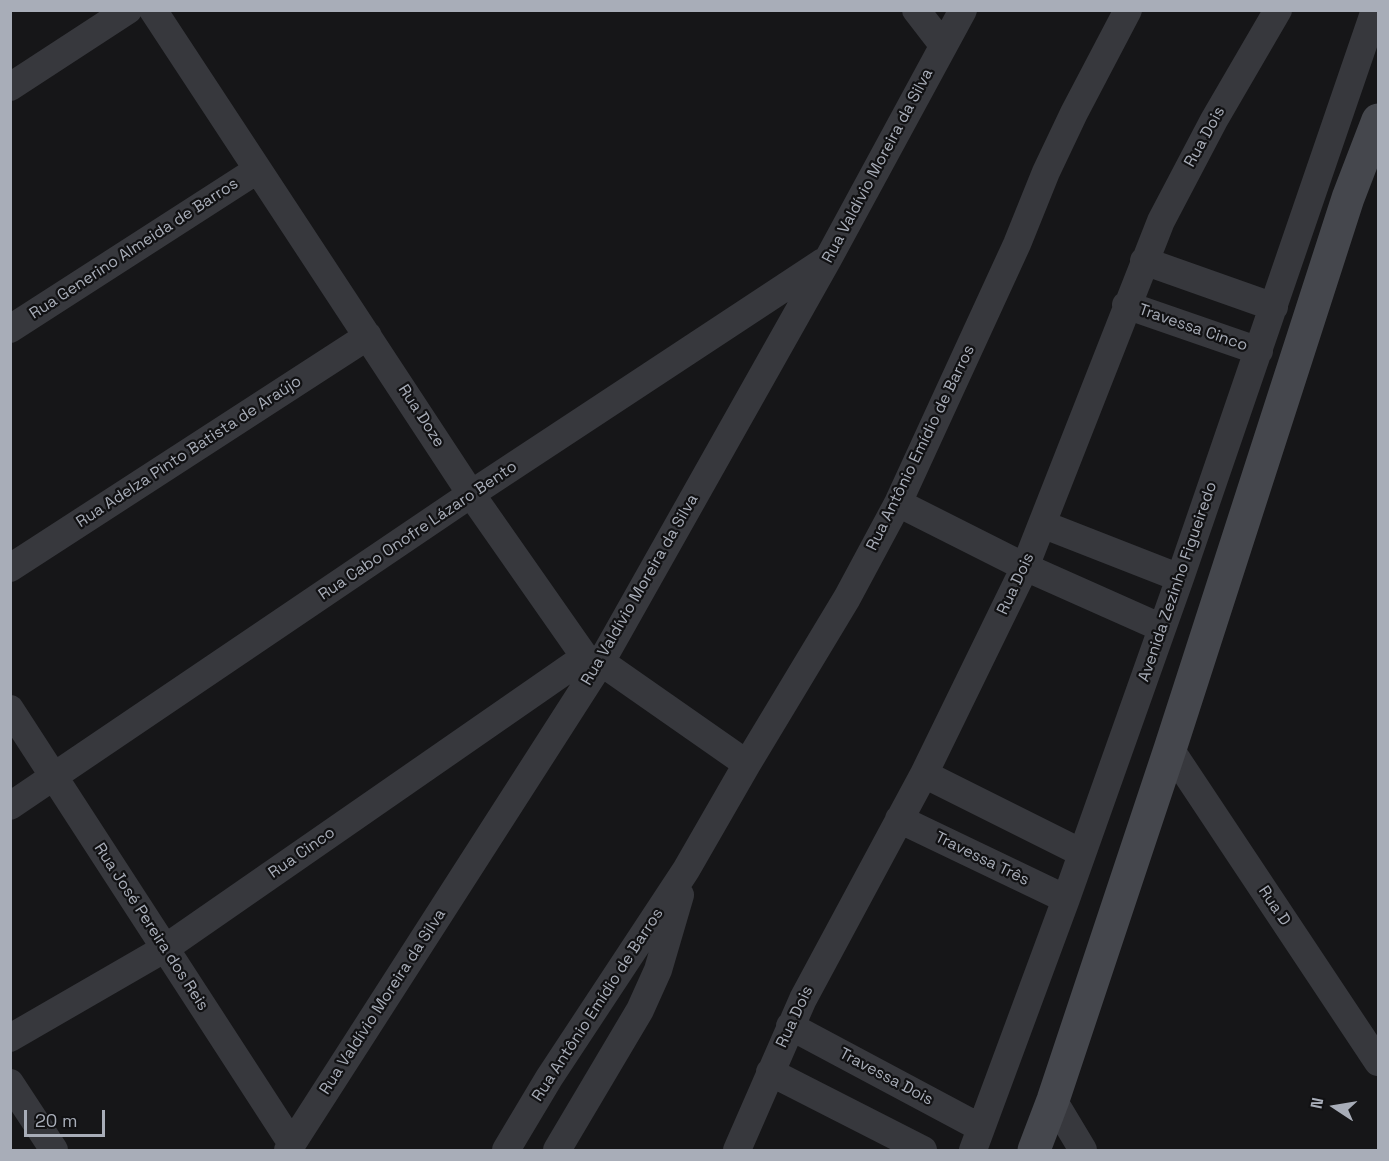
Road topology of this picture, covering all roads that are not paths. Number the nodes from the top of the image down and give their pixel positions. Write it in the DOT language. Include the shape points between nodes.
graph roads {
  1 [pos="129,10"];
  2 [pos="153,10"];
  3 [pos="916,10"];
  4 [pos="963,10"];
  5 [pos="1128,10"];
  6 [pos="1278,10"];
  7 [pos="1375,10"];
  8 [pos="943,45"];
  9 [pos="10,87"];
  10 [pos="1378,120"];
  11 [pos="257,170"];
  12 [pos="828,259"];
  13 [pos="1144,261"];
  14 [pos="1126,305"];
  15 [pos="1274,307"];
  16 [pos="10,328"];
  17 [pos="368,336"];
  18 [pos="1259,351"];
  19 [pos="471,494"];
  20 [pos="898,503"];
  21 [pos="1042,524"];
  22 [pos="1025,567"];
  23 [pos="10,568"];
  24 [pos="1180,578"];
  25 [pos="1162,628"];
  26 [pos="593,659"];
  27 [pos="10,709"];
  28 [pos="1170,749"];
  29 [pos="747,764"];
  30 [pos="924,774"];
  31 [pos="54,778"];
  32 [pos="10,806"];
  33 [pos="899,819"];
  34 [pos="1082,853"];
  35 [pos="686,870"];
  36 [pos="1066,899"];
  37 [pos="164,949"];
  38 [pos="790,1026"];
  39 [pos="10,1038"];
  40 [pos="1378,1062"];
  41 [pos="770,1072"];
  42 [pos="10,1083"];
  43 [pos="1053,1100"];
  44 [pos="977,1139"];
  45 [pos="290,1147"];
  46 [pos="515,1147"];
  47 [pos="54,1150"];
  48 [pos="557,1150"];
  49 [pos="737,1150"];
  50 [pos="923,1150"];
  51 [pos="1034,1150"];
  52 [pos="1083,1150"];
  1 -- 9 [label="street"];
  2 -- 11 [label="street, Rua Doze"];
  3 -- 8 [label="street"];
  4 -- 8 [label="street, Rua Valdívio Moreira da Silva"];
  5 -- 20 [label="street, Rua Antônio Emídio de Barros" via="1064,132"];
  6 -- 13 [label="street, Rua Dois" via="1186,171"];
  7 -- 15 [label="street, Avenida Zezinho Figueiredo"];
  8 -- 12 [label="street, Rua Valdívio Moreira da Silva"];
  10 -- 28 [label="main road" via="1348,198"];
  11 -- 16 [label="street, Rua Generino Almeida de Barros"];
  11 -- 17 [label="street, Rua Doze"];
  12 -- 19 [label="street, Rua Cabo Onofre Lázaro Bento"];
  12 -- 26 [label="street, Rua Valdívio Moreira da Silva"];
  13 -- 14 [label="street, Rua Dois"];
  13 -- 15 [label="street"];
  14 -- 18 [label="street, Travessa Cinco"];
  14 -- 21 [label="street, Rua Dois"];
  15 -- 18 [label="street, Avenida Zezinho Figueiredo"];
  17 -- 19 [label="street, Rua Doze"];
  17 -- 23 [label="street, Rua Adelza Pinto Batista de Araújo"];
  18 -- 24 [label="street, Avenida Zezinho Figueiredo"];
  19 -- 26 [label="street, Rua Doze"];
  19 -- 31 [label="street, Rua Cabo Onofre Lázaro Bento"];
  20 -- 22 [label="street"];
  20 -- 29 [label="street, Rua Antônio Emídio de Barros" via="847,598"];
  21 -- 22 [label="street, Rua Dois"];
  21 -- 24 [label="street"];
  22 -- 25 [label="street"];
  22 -- 30 [label="street, Rua Dois"];
  24 -- 25 [label="street, Avenida Zezinho Figueiredo"];
  25 -- 34 [label="street, Avenida Zezinho Figueiredo"];
  26 -- 29 [label="street, Rua Doze"];
  26 -- 37 [label="street, Rua Cinco"];
  26 -- 45 [label="street, Rua Valdívio Moreira da Silva"];
  27 -- 31 [label="street, Rua José Pereira dos Reis"];
  28 -- 40 [label="street, Rua D"];
  28 -- 43 [label="main road"];
  29 -- 35 [label="street, Rua Antônio Emídio de Barros"];
  30 -- 33 [label="street, Rua Dois"];
  30 -- 34 [label="street"];
  31 -- 32 [label="street, Rua Cabo Onofre Lázaro Bento"];
  31 -- 37 [label="street, Rua José Pereira dos Reis"];
  33 -- 36 [label="street, Travessa Três"];
  33 -- 38 [label="street, Rua Dois"];
  34 -- 36 [label="street, Avenida Zezinho Figueiredo"];
  35 -- 46 [label="street, Rua Antônio Emídio de Barros" via="549,1078"];
  35 -- 48 [label="street, Rua Antônio Emídio de Barros" via="658,970 640,1010"];
  36 -- 44 [label="street, Avenida Zezinho Figueiredo"];
  37 -- 39 [label="street, Rua Cinco"];
  37 -- 45 [label="street, Rua José Pereira dos Reis"];
  38 -- 41 [label="street, Rua Dois"];
  38 -- 44 [label="street, Travessa Dois"];
  41 -- 49 [label="street, Rua Dois"];
  41 -- 50 [label="street"];
  42 -- 47 [label="street"];
  43 -- 51 [label="main road"];
  43 -- 52 [label="street"];
}
